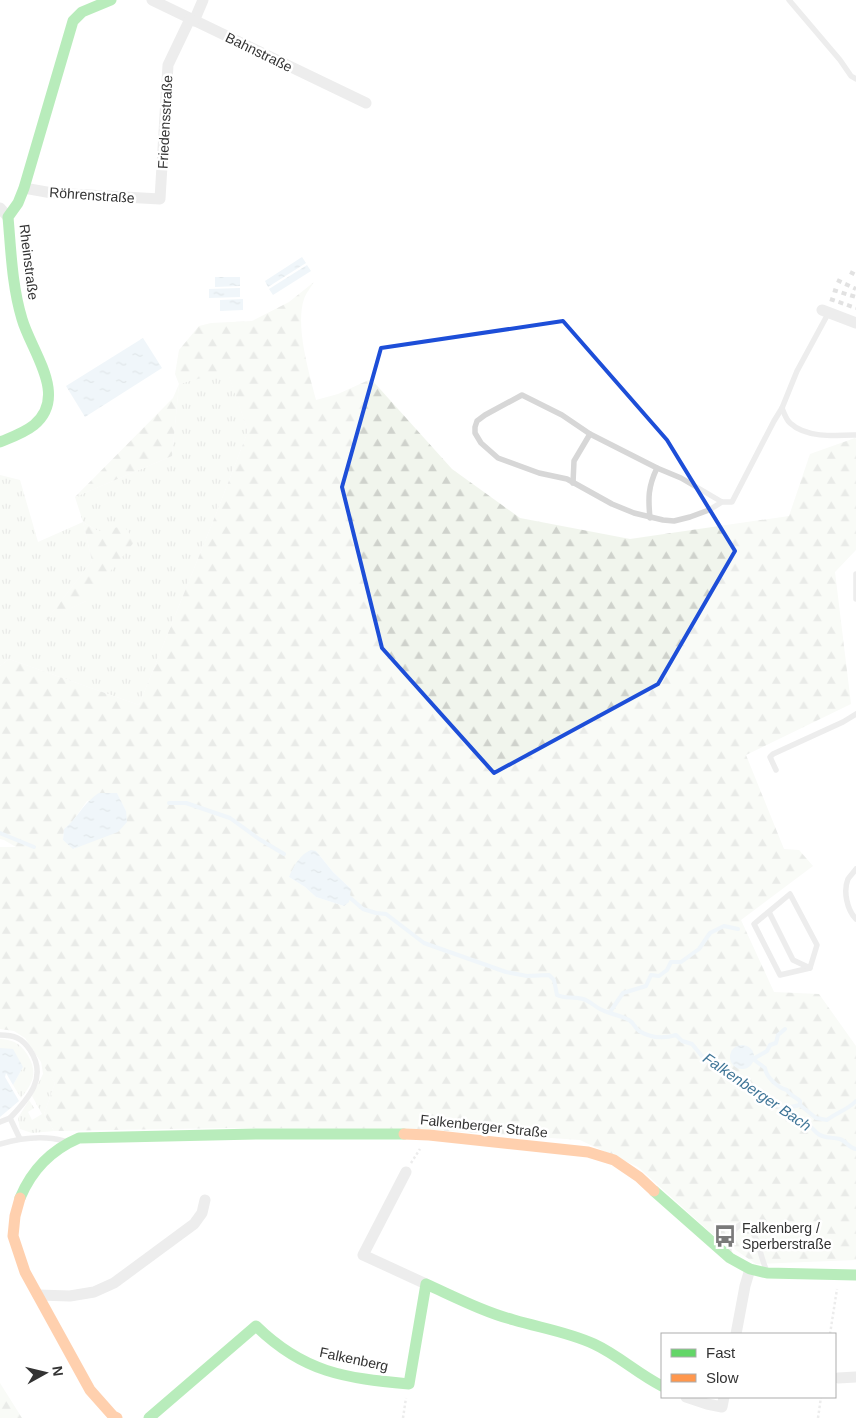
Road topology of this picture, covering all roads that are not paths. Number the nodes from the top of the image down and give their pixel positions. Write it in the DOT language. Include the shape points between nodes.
graph roads {
  1 [pos="111,0"];
  2 [pos="152,0"];
  3 [pos="203,0"];
  4 [pos="789,0"];
  5 [pos="192,20"];
  6 [pos="856,80"];
  7 [pos="366,103"];
  8 [pos="24,188"];
  9 [pos="160,199"];
  10 [pos="0,208"];
  11 [pos="4,218"];
  12 [pos="826,311"];
  13 [pos="856,323"];
  14 [pos="782,408"];
  15 [pos="590,434"];
  16 [pos="856,435"];
  17 [pos="0,442"];
  18 [pos="656,468"];
  19 [pos="573,483"];
  20 [pos="722,502"];
  21 [pos="650,518"];
  22 [pos="856,574"];
  23 [pos="856,600"];
  24 [pos="856,714"];
  25 [pos="776,770"];
  26 [pos="856,869"];
  27 [pos="769,912"];
  28 [pos="856,919"];
  29 [pos="810,968"];
  30 [pos="0,1035"];
  31 [pos="10,1118"];
  32 [pos="0,1122"];
  33 [pos="20,1139"];
  34 [pos="69,1142"];
  35 [pos="0,1144"];
  36 [pos="406,1172"];
  37 [pos="205,1200"];
  38 [pos="730,1258"];
  39 [pos="750,1269"];
  40 [pos="767,1273"];
  41 [pos="856,1275"];
  42 [pos="426,1284"];
  43 [pos="38,1295"];
  44 [pos="736,1333"];
  45 [pos="856,1377"];
  46 [pos="838,1378"];
  47 [pos="661,1386"];
  48 [pos="689,1398"];
  49 [pos="722,1407"];
  50 [pos="117,1418"];
  51 [pos="149,1418"];
  1 -- 8 [label="street, Rheinstraße" via="82,12 73,21"];
  2 -- 5 [label="street, Bahnstraße"];
  3 -- 5 [label="street, Friedensstraße"];
  4 -- 6 [label="lane"];
  5 -- 7 [label="street, Bahnstraße"];
  5 -- 9 [label="street, Friedensstraße" via="168,65"];
  8 -- 9 [label="street, Röhrenstraße" via="52,193"];
  8 -- 11 [label="street, Rheinstraße" via="18,203"];
  10 -- 11 [label="street"];
  11 -- 17 [label="street, Rheinstraße" via="23,322 46,377 48,392 47,407 39,420 30,428"];
  12 -- 13 [label="street"];
  12 -- 14 [label="lane"];
  14 -- 16 [label="lane" via="789,422 805,431 829,436"];
  14 -- 20 [label="lane" via="732,502"];
  15 -- 18 [label="lane"];
  15 -- 19 [label="lane" via="574,461"];
  15 -- 19 [label="lane" via="522,395 477,421 475,433 498,458"];
  18 -- 20 [label="lane" via="681,478"];
  18 -- 21 [label="lane" via="648,496"];
  19 -- 21 [label="lane" via="612,504"];
  20 -- 21 [label="lane" via="709,510 674,521"];
  22 -- 23 [label="lane"];
  24 -- 25 [label="lane" via="773,754 770,757"];
  26 -- 28 [label="lane" via="848,879 845,894"];
  27 -- 29 [label="lane" via="792,960"];
  27 -- 29 [label="lane" via="754,924 780,975"];
  27 -- 29 [label="lane" via="790,894 817,945"];
  30 -- 31 [label="lane" via="18,1037 38,1067 36,1082"];
  31 -- 32 [label="lane"];
  31 -- 33 [label="lane"];
  33 -- 34 [label="lane" via="55,1138"];
  33 -- 35 [label="lane"];
  34 -- 38 [label="street, Falkenberger Straße" via="89,1136 365,1133 429,1135 588,1152 614,1160 640,1177"];
  34 -- 43 [label="street" via="48,1156 34,1172 22,1193 15,1218 13,1233 17,1252"];
  36 -- 42 [label="street" via="363,1255"];
  37 -- 43 [label="street" via="202,1213 194,1224 114,1283 94,1292 70,1296"];
  38 -- 39 [label="street, Falkenberger Straße"];
  38 -- 40 [label="lane" via="731,1234 737,1225 750,1225"];
  39 -- 40 [label="street, Falkenberger Straße"];
  39 -- 44 [label="street"];
  40 -- 41 [label="street, Falkenberger Straße"];
  42 -- 47 [label="street" via="487,1311 570,1334 596,1345"];
  42 -- 51 [label="street, Falkenberg" via="408,1384 346,1376 321,1369 288,1354 256,1326"];
  43 -- 50 [label="street" via="90,1390"];
  45 -- 46 [label="street"];
  48 -- 49 [label="street"];
}
